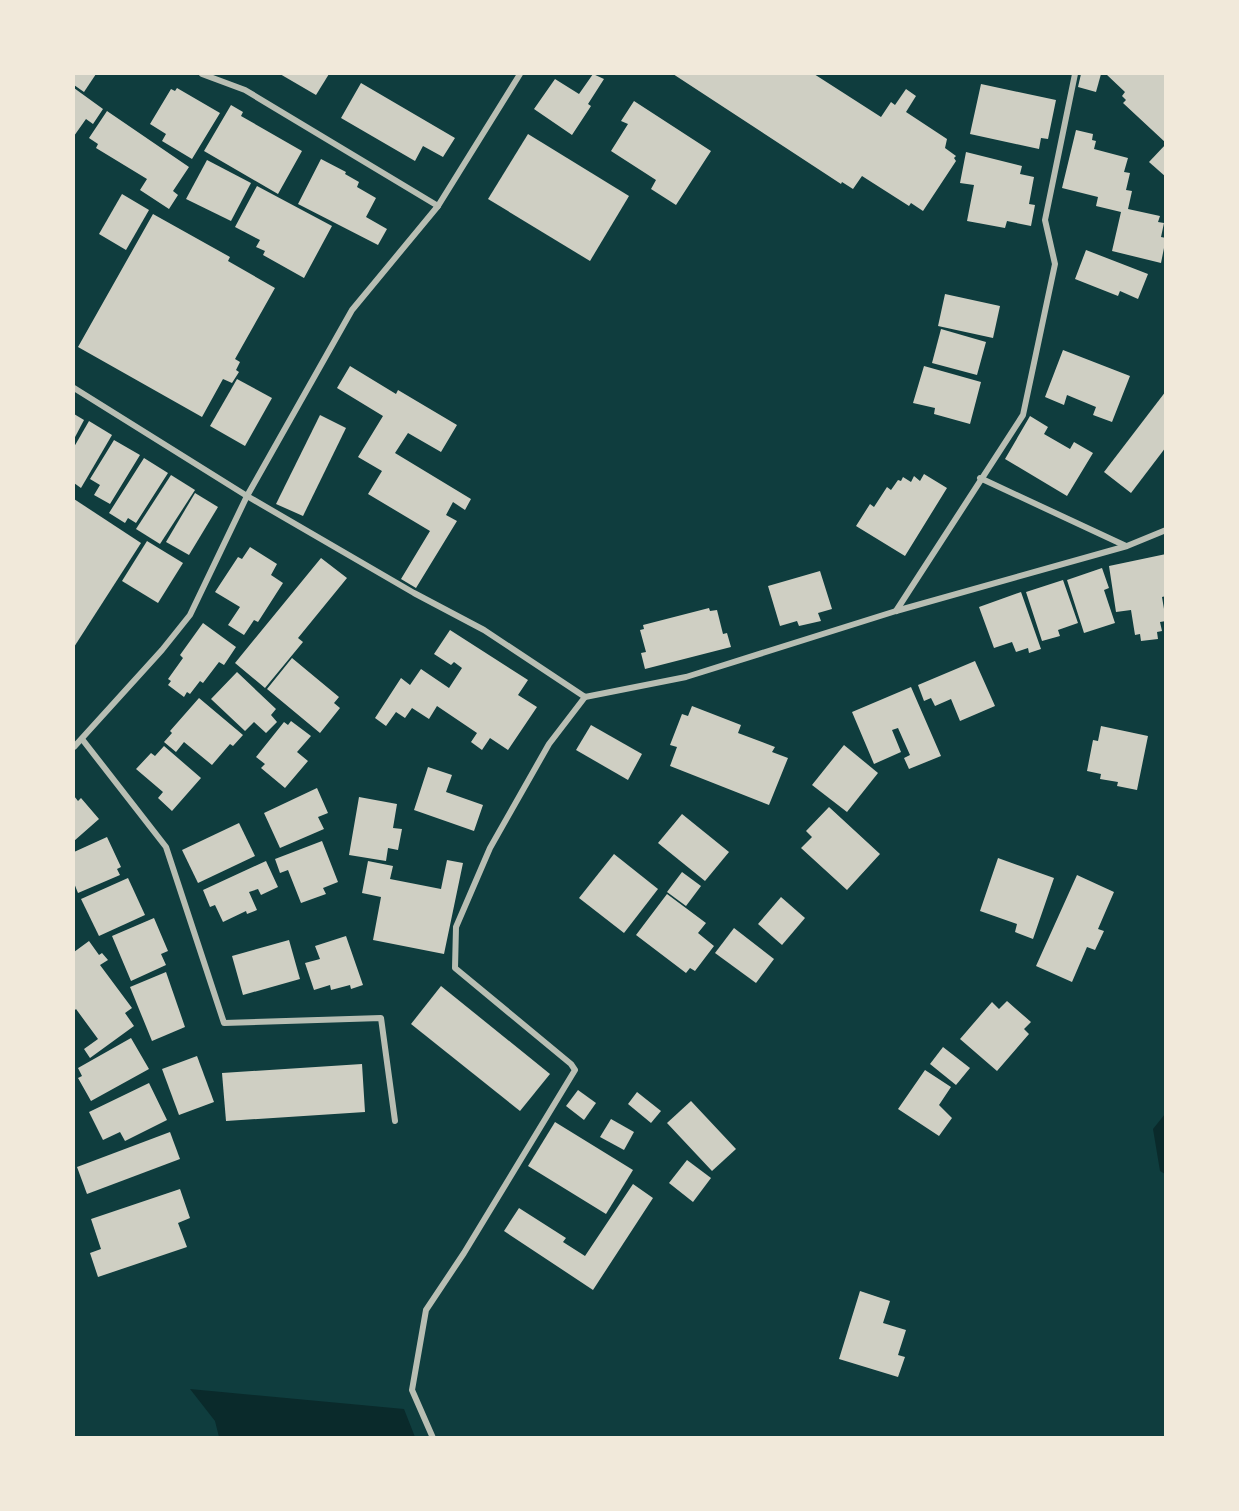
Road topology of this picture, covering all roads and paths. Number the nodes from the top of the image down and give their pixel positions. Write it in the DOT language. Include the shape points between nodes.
graph roads {
  1 [pos="201,74"];
  2 [pos="520,74"];
  3 [pos="1075,74"];
  4 [pos="438,206"];
  5 [pos="74,388"];
  6 [pos="980,478"];
  7 [pos="247,496"];
  8 [pos="1166,530"];
  9 [pos="1127,546"];
  10 [pos="896,611"];
  11 [pos="585,697"];
  12 [pos="82,739"];
  13 [pos="74,747"];
  14 [pos="395,1120"];
  15 [pos="433,1437"];
  1 -- 4 [label="street" via="245,90"];
  2 -- 4 [label="street"];
  3 -- 6 [label="street" via="1045,220 1055,264 1023,415"];
  4 -- 7 [label="street" via="352,310"];
  5 -- 7 [label="street"];
  6 -- 9 [label="street"];
  6 -- 10 [label="street"];
  7 -- 11 [label="street" via="484,630"];
  7 -- 12 [label="street" via="190,615"];
  8 -- 9 [label="street"];
  9 -- 10 [label="street"];
  10 -- 11 [label="street" via="686,677"];
  11 -- 15 [label="street" via="543,754 490,848 456,927 455,968 574,1070 426,1310 412,1390"];
  12 -- 13 [label="street"];
  12 -- 14 [label="street" via="166,847 224,1023 381,1018"];
}
